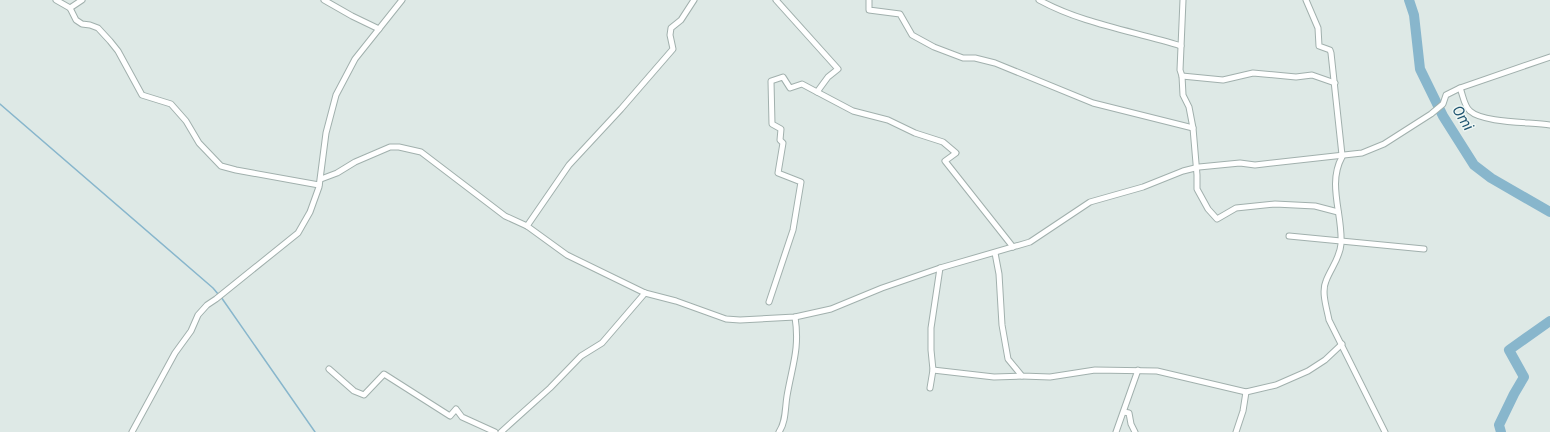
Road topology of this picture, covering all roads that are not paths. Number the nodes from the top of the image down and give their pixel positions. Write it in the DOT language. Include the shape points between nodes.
graph roads {
  1 [pos="56,0"];
  2 [pos="82,0"];
  3 [pos="324,0"];
  4 [pos="402,0"];
  5 [pos="694,0"];
  6 [pos="776,0"];
  7 [pos="869,0"];
  8 [pos="1039,0"];
  9 [pos="1183,0"];
  10 [pos="1306,0"];
  11 [pos="70,8"];
  12 [pos="378,29"];
  13 [pos="1181,46"];
  14 [pos="1550,57"];
  15 [pos="1182,76"];
  16 [pos="1335,83"];
  17 [pos="1460,88"];
  18 [pos="817,92"];
  19 [pos="1550,125"];
  20 [pos="1193,128"];
  21 [pos="1342,156"];
  22 [pos="1195,168"];
  23 [pos="322,170"];
  24 [pos="330,176"];
  25 [pos="321,179"];
  26 [pos="319,185"];
  27 [pos="1338,212"];
  28 [pos="527,226"];
  29 [pos="1289,236"];
  30 [pos="1341,241"];
  31 [pos="1013,247"];
  32 [pos="1424,249"];
  33 [pos="995,253"];
  34 [pos="940,268"];
  35 [pos="645,293"];
  36 [pos="769,302"];
  37 [pos="795,317"];
  38 [pos="1342,344"];
  39 [pos="329,369"];
  40 [pos="933,370"];
  41 [pos="1138,370"];
  42 [pos="1022,376"];
  43 [pos="930,388"];
  44 [pos="1246,392"];
  45 [pos="1124,412"];
  46 [pos="132,432"];
  47 [pos="495,432"];
  48 [pos="501,432"];
  49 [pos="780,432"];
  50 [pos="1116,432"];
  51 [pos="1135,432"];
  52 [pos="1236,432"];
  53 [pos="1385,432"];
  1 -- 11 [label="street"];
  2 -- 11 [label="street"];
  3 -- 12 [label="street"];
  4 -- 12 [label="street"];
  5 -- 28 [label="street" via="681,20 671,28 673,49 621,110 569,165"];
  6 -- 18 [label="street" via="838,69"];
  7 -- 20 [label="street" via="869,10 900,14 912,35 934,47 963,58 995,63 1093,103"];
  8 -- 13 [label="street" via="1064,13"];
  9 -- 13 [label="street"];
  10 -- 16 [label="street" via="1318,28 1319,46 1332,53"];
  11 -- 26 [label="street" via="76,20 98,28 114,46 142,95 171,104 186,122 198,143 221,166"];
  12 -- 23 [label="street" via="355,59 336,95 326,133"];
  13 -- 15 [label="street"];
  14 -- 17 [label="street"];
  15 -- 16 [label="street" via="1223,80 1253,73 1296,77 1312,75"];
  15 -- 20 [label="street" via="1183,95 1189,107"];
  16 -- 21 [label="street"];
  17 -- 19 [label="street" via="1469,110 1475,115 1504,121"];
  17 -- 21 [label="street" via="1446,95 1443,104 1431,114 1374,148"];
  18 -- 31 [label="street" via="853,111 888,120 915,133 943,142 956,153 945,161"];
  18 -- 36 [label="street" via="802,84 790,88 783,77 771,81 772,124 781,129 780,140 783,143 778,173 801,182 793,230"];
  20 -- 22 [label="street"];
  21 -- 22 [label="street"];
  21 -- 27 [label="street" via="1336,178"];
  22 -- 27 [label="street" via="1197,190 1217,219 1236,208 1275,204 1315,206"];
  22 -- 31 [label="street" via="1143,187 1090,202 1035,239"];
  23 -- 24 [label="street"];
  23 -- 25 [label="street"];
  24 -- 25 [label="street"];
  24 -- 28 [label="street" via="390,147 412,149 429,157 505,216"];
  25 -- 26 [label="street"];
  26 -- 46 [label="street" via="310,212 298,233 207,305 198,315"];
  27 -- 30 [label="street"];
  28 -- 35 [label="street" via="567,256"];
  29 -- 30 [label="street"];
  30 -- 32 [label="street"];
  30 -- 38 [label="street" via="1337,259 1325,286 1330,320"];
  31 -- 33 [label="street"];
  33 -- 34 [label="street"];
  33 -- 42 [label="street" via="1008,359"];
  34 -- 37 [label="street" via="831,309"];
  34 -- 40 [label="street" via="931,328"];
  35 -- 37 [label="street" via="676,300 726,319"];
  35 -- 48 [label="street" via="602,343 580,356 550,388"];
  37 -- 49 [label="street" via="796,356"];
  38 -- 44 [label="street" via="1308,371 1276,385"];
  38 -- 53 [label="street"];
  39 -- 47 [label="street" via="354,391 364,395 384,374 450,416 456,409 462,417"];
  40 -- 42 [label="street" via="994,377"];
  40 -- 43 [label="street"];
  41 -- 42 [label="street" via="1095,370 1050,377"];
  41 -- 44 [label="street" via="1157,371"];
  41 -- 45 [label="street"];
  44 -- 52 [label="street"];
  45 -- 50 [label="street"];
  45 -- 51 [label="street" via="1129,413"];
}
